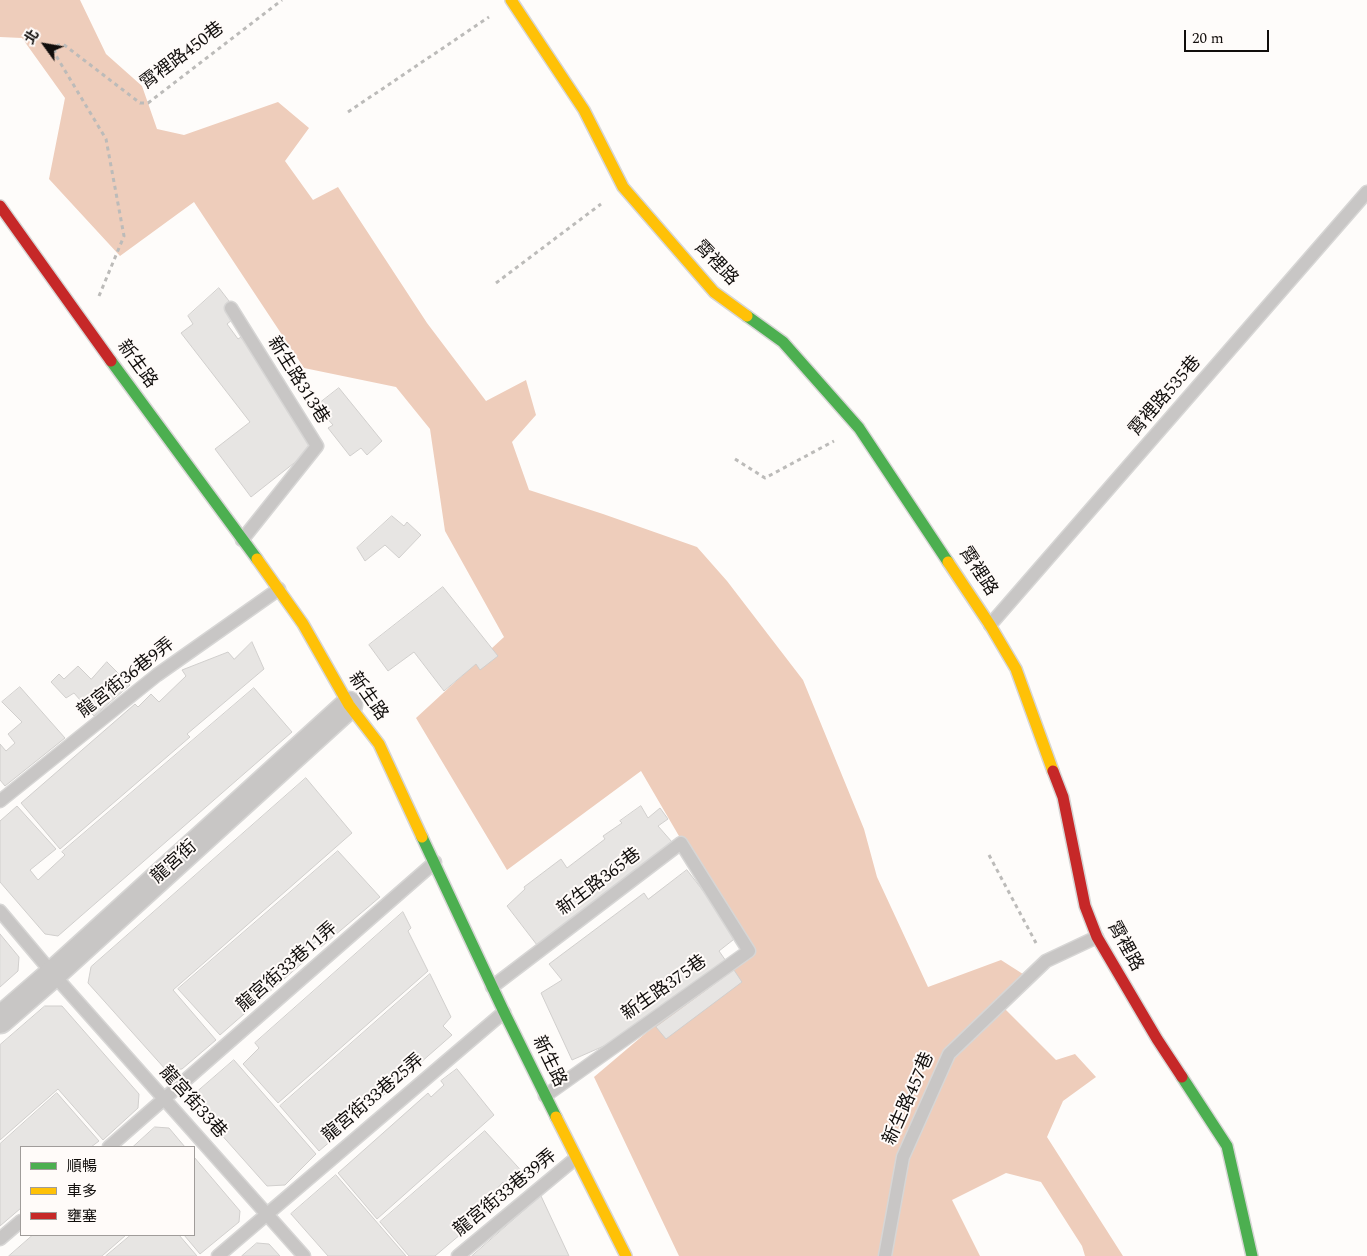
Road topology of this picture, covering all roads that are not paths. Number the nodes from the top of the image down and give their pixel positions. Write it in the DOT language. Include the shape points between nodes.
graph roads {
  1 [pos="512,0"];
  2 [pos="1367,192"];
  3 [pos="0,206"];
  4 [pos="231,308"];
  5 [pos="242,540"];
  6 [pos="279,590"];
  7 [pos="990,625"];
  8 [pos="349,705"];
  9 [pos="0,801"];
  10 [pos="435,862"];
  11 [pos="713,893"];
  12 [pos="0,911"];
  13 [pos="1097,936"];
  14 [pos="53,974"];
  15 [pos="492,987"];
  16 [pos="504,1012"];
  17 [pos="0,1020"];
  18 [pos="545,1096"];
  19 [pos="165,1100"];
  20 [pos="110,1146"];
  21 [pos="576,1158"];
  22 [pos="267,1213"];
  23 [pos="20,1223"];
  24 [pos="0,1239"];
  25 [pos="218,1256"];
  26 [pos="304,1256"];
  27 [pos="458,1256"];
  28 [pos="626,1256"];
  29 [pos="885,1256"];
  30 [pos="1252,1256"];
  1 -- 7 [label="street, 霄裡路" via="584,110 623,187 714,292 783,342 859,428"];
  2 -- 7 [label="lane, 霄裡路535巷"];
  3 -- 5 [label="street, 新生路"];
  4 -- 5 [label="lane, 新生路313巷" via="317,446"];
  5 -- 6 [label="street, 新生路"];
  6 -- 8 [label="street, 新生路"];
  6 -- 9 [label="lane, 龍宮街36巷9弄" via="157,675"];
  7 -- 13 [label="street, 霄裡路" via="1016,669 1064,797 1085,906"];
  8 -- 10 [label="street, 新生路" via="379,744"];
  8 -- 14 [label="street, 龍宮街"];
  10 -- 15 [label="street, 新生路"];
  10 -- 19 [label="lane, 龍宮街33巷11弄"];
  11 -- 15 [label="lane, 新生路365巷" via="681,843"];
  11 -- 18 [label="lane, 新生路375巷" via="749,951"];
  12 -- 14 [label="lane, 龍宮街33巷"];
  13 -- 29 [label="lane, 新生路457巷" via="1046,961 949,1054 903,1157"];
  13 -- 30 [label="street, 霄裡路" via="1157,1039 1227,1146"];
  14 -- 17 [label="street, 龍宮街"];
  14 -- 19 [label="lane, 龍宮街33巷"];
  15 -- 16 [label="street, 新生路"];
  16 -- 18 [label="street, 新生路"];
  16 -- 22 [label="lane, 龍宮街33巷25弄"];
  18 -- 21 [label="street, 新生路"];
  19 -- 20 [label="lane, 龍宮街33巷11弄"];
  19 -- 22 [label="lane, 龍宮街33巷"];
  21 -- 27 [label="lane, 龍宮街33巷39弄"];
  21 -- 28 [label="street, 新生路"];
  22 -- 25 [label="lane, 龍宮街33巷25弄"];
  22 -- 26 [label="lane, 龍宮街33巷"];
  23 -- 24 [label="lane"];
}
